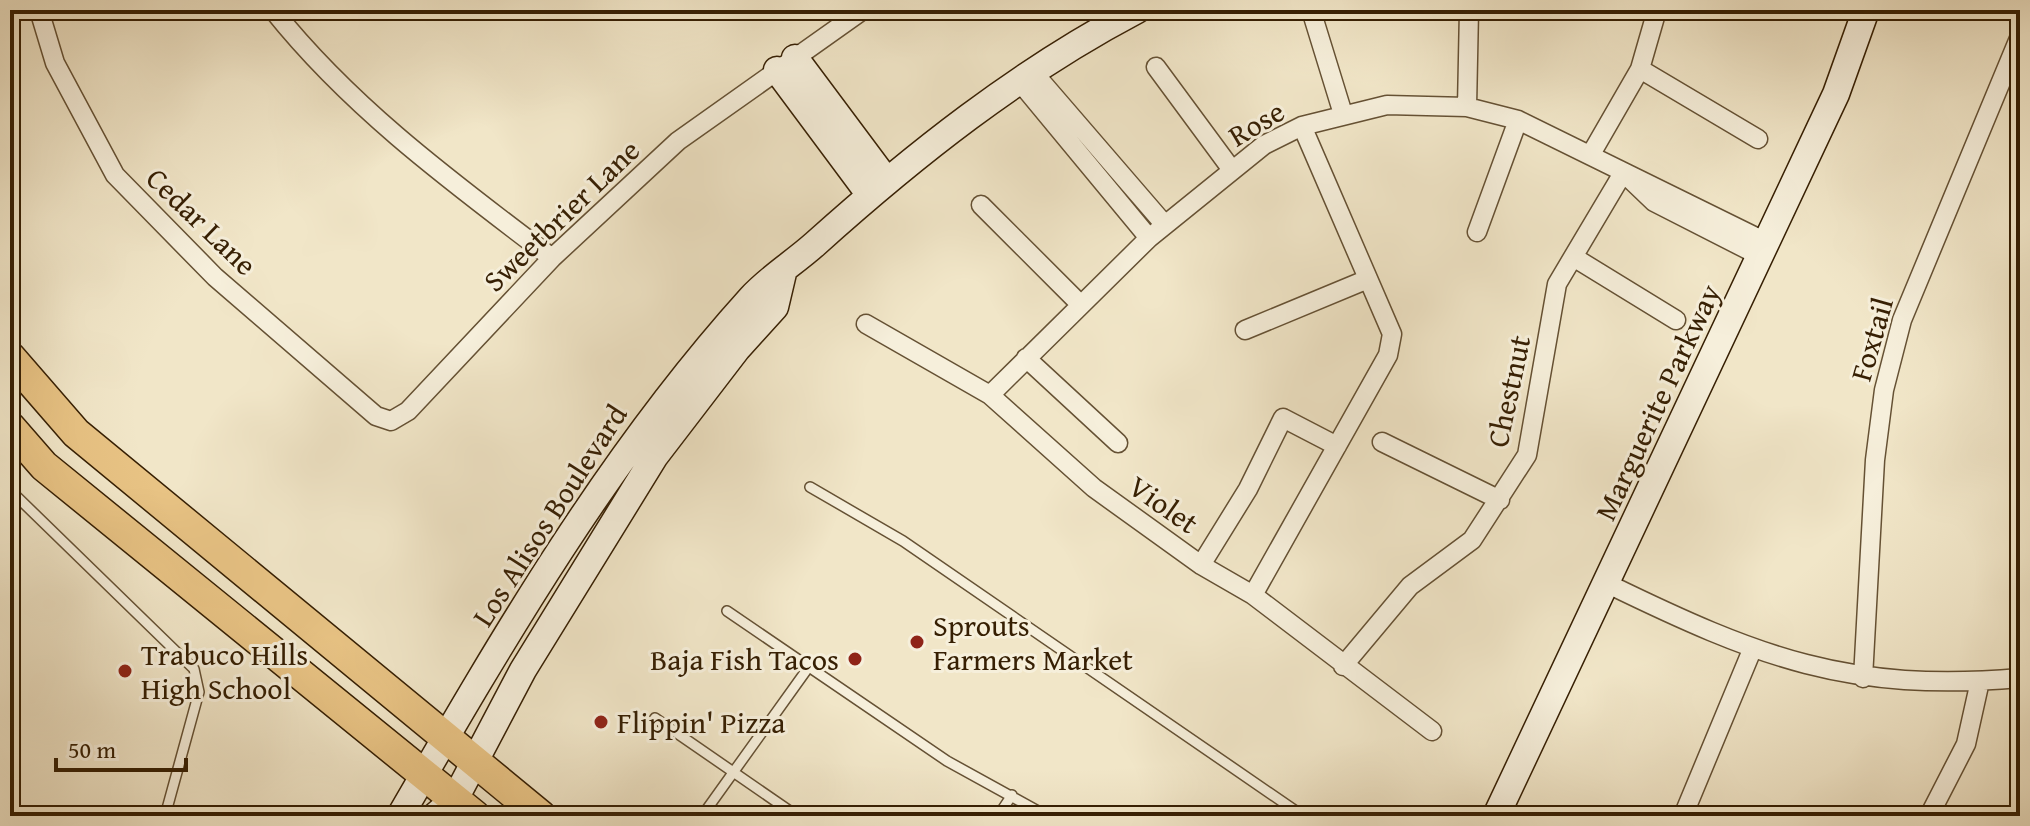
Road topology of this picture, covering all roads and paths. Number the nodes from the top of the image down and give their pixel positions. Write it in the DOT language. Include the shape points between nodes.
graph roads {
  1 [pos="39,10"];
  2 [pos="273,10"];
  3 [pos="863,10"];
  4 [pos="1137,10"];
  5 [pos="1311,10"];
  6 [pos="1469,10"];
  7 [pos="1657,10"];
  8 [pos="1866,10"];
  9 [pos="2020,36"];
  10 [pos="785,64"];
  11 [pos="1156,67"];
  12 [pos="1640,69"];
  13 [pos="1026,76"];
  14 [pos="1467,107"];
  15 [pos="1343,114"];
  16 [pos="1518,120"];
  17 [pos="1302,126"];
  18 [pos="1758,139"];
  19 [pos="1591,154"];
  20 [pos="1232,170"];
  21 [pos="1623,173"];
  22 [pos="878,187"];
  23 [pos="981,205"];
  24 [pos="1165,225"];
  25 [pos="1477,232"];
  26 [pos="1149,238"];
  27 [pos="1763,249"];
  28 [pos="552,258"];
  29 [pos="1575,258"];
  30 [pos="783,273"];
  31 [pos="1368,279"];
  32 [pos="1081,305"];
  33 [pos="1676,320"];
  34 [pos="866,324"];
  35 [pos="1245,330"];
  36 [pos="10,357"];
  37 [pos="1026,358"];
  38 [pos="990,395"];
  39 [pos="391,421"];
  40 [pos="10,427"];
  41 [pos="1382,442"];
  42 [pos="1118,443"];
  43 [pos="1337,446"];
  44 [pos="810,487"];
  45 [pos="10,490"];
  46 [pos="1500,500"];
  47 [pos="1201,565"];
  48 [pos="1608,584"];
  49 [pos="1253,595"];
  50 [pos="727,611"];
  51 [pos="1752,650"];
  52 [pos="1343,666"];
  53 [pos="808,668"];
  54 [pos="1863,678"];
  55 [pos="2020,678"];
  56 [pos="1980,681"];
  57 [pos="655,718"];
  58 [pos="1432,731"];
  59 [pos="447,736"];
  60 [pos="475,761"];
  61 [pos="735,773"];
  62 [pos="422,774"];
  63 [pos="1012,795"];
  64 [pos="455,810"];
  65 [pos="165,816"];
  66 [pos="400,816"];
  67 [pos="541,816"];
  68 [pos="702,816"];
  69 [pos="797,816"];
  70 [pos="998,816"];
  71 [pos="1047,816"];
  72 [pos="1303,816"];
  73 [pos="1496,816"];
  74 [pos="1683,816"];
  75 [pos="1929,816"];
  1 -- 39 [label="street, Cedar Lane" via="55,63 115,175 215,277 376,416"];
  2 -- 28 [label="street" via="417,155"];
  3 -- 10 [label="street, Sweetbrier Lane"];
  4 -- 13 [label="main road, Los Alisos Boulevard"];
  5 -- 15 [label="street"];
  6 -- 14 [label="street"];
  7 -- 12 [label="street"];
  8 -- 27 [label="main road, Marguerite Parkway" via="1836,94"];
  9 -- 54 [label="street, Foxtail" via="1902,320 1884,390"];
  10 -- 22 [label="main road"];
  10 -- 28 [label="street, Sweetbrier Lane" via="678,141"];
  11 -- 20 [label="street"];
  12 -- 18 [label="street"];
  12 -- 19 [label="street"];
  13 -- 22 [label="main road, Los Alisos Boulevard"];
  13 -- 24 [label="street"];
  13 -- 26 [label="street"];
  14 -- 15 [label="street, Rose" via="1387,105"];
  14 -- 16 [label="street, Rose"];
  15 -- 17 [label="street, Rose"];
  16 -- 19 [label="street, Rose"];
  16 -- 25 [label="street"];
  17 -- 20 [label="street, Rose" via="1264,145"];
  17 -- 31 [label="street"];
  19 -- 21 [label="street, Rose"];
  20 -- 24 [label="street, Rose"];
  21 -- 27 [label="street, Rose" via="1654,202"];
  21 -- 29 [label="street, Chestnut"];
  22 -- 30 [label="main road, Los Alisos Boulevard"];
  23 -- 32 [label="street"];
  24 -- 26 [label="street, Rose"];
  26 -- 32 [label="street, Rose"];
  27 -- 48 [label="main road, Marguerite Parkway"];
  28 -- 39 [label="street, Sweetbrier Lane" via="408,411"];
  29 -- 33 [label="street"];
  29 -- 46 [label="street, Chestnut" via="1557,284 1527,455"];
  30 -- 59 [label="main road, Los Alisos Boulevard" via="754,295 650,418 556,552"];
  30 -- 60 [label="main road, Los Alisos Boulevard" via="775,307 655,456 523,670"];
  31 -- 35 [label="street"];
  31 -- 43 [label="street" via="1392,334 1388,355"];
  32 -- 37 [label="street, Rose"];
  34 -- 38 [label="street, Violet"];
  36 -- 59 [label="main road" via="76,433"];
  37 -- 38 [label="street, Rose"];
  37 -- 42 [label="street"];
  38 -- 47 [label="street, Violet" via="1094,488"];
  40 -- 62 [label="main road" via="44,466"];
  41 -- 46 [label="street"];
  43 -- 47 [label="street" via="1283,418 1248,489"];
  43 -- 49 [label="street"];
  44 -- 72 [label="lane" via="903,541"];
  45 -- 65 [label="lane" via="194,669 199,692"];
  46 -- 52 [label="street, Chestnut" via="1472,540 1410,586"];
  47 -- 49 [label="street, Violet"];
  48 -- 51 [label="street"];
  48 -- 73 [label="main road, Marguerite Parkway"];
  49 -- 52 [label="street, Violet"];
  50 -- 53 [label="lane"];
  51 -- 54 [label="street"];
  51 -- 74 [label="street"];
  52 -- 58 [label="street, Violet"];
  53 -- 61 [label="lane"];
  53 -- 63 [label="lane" via="947,761"];
  54 -- 56 [label="street"];
  55 -- 56 [label="street"];
  56 -- 75 [label="street" via="1966,744"];
  57 -- 61 [label="lane"];
  59 -- 60 [label="main road"];
  59 -- 62 [label="main road, Los Alisos Boulevard"];
  60 -- 64 [label="main road, Los Alisos Boulevard"];
  60 -- 67 [label="main road"];
  61 -- 68 [label="lane"];
  61 -- 69 [label="lane"];
  62 -- 64 [label="main road"];
  62 -- 66 [label="main road, Los Alisos Boulevard"];
  63 -- 70 [label="lane"];
  63 -- 71 [label="lane"];
}
